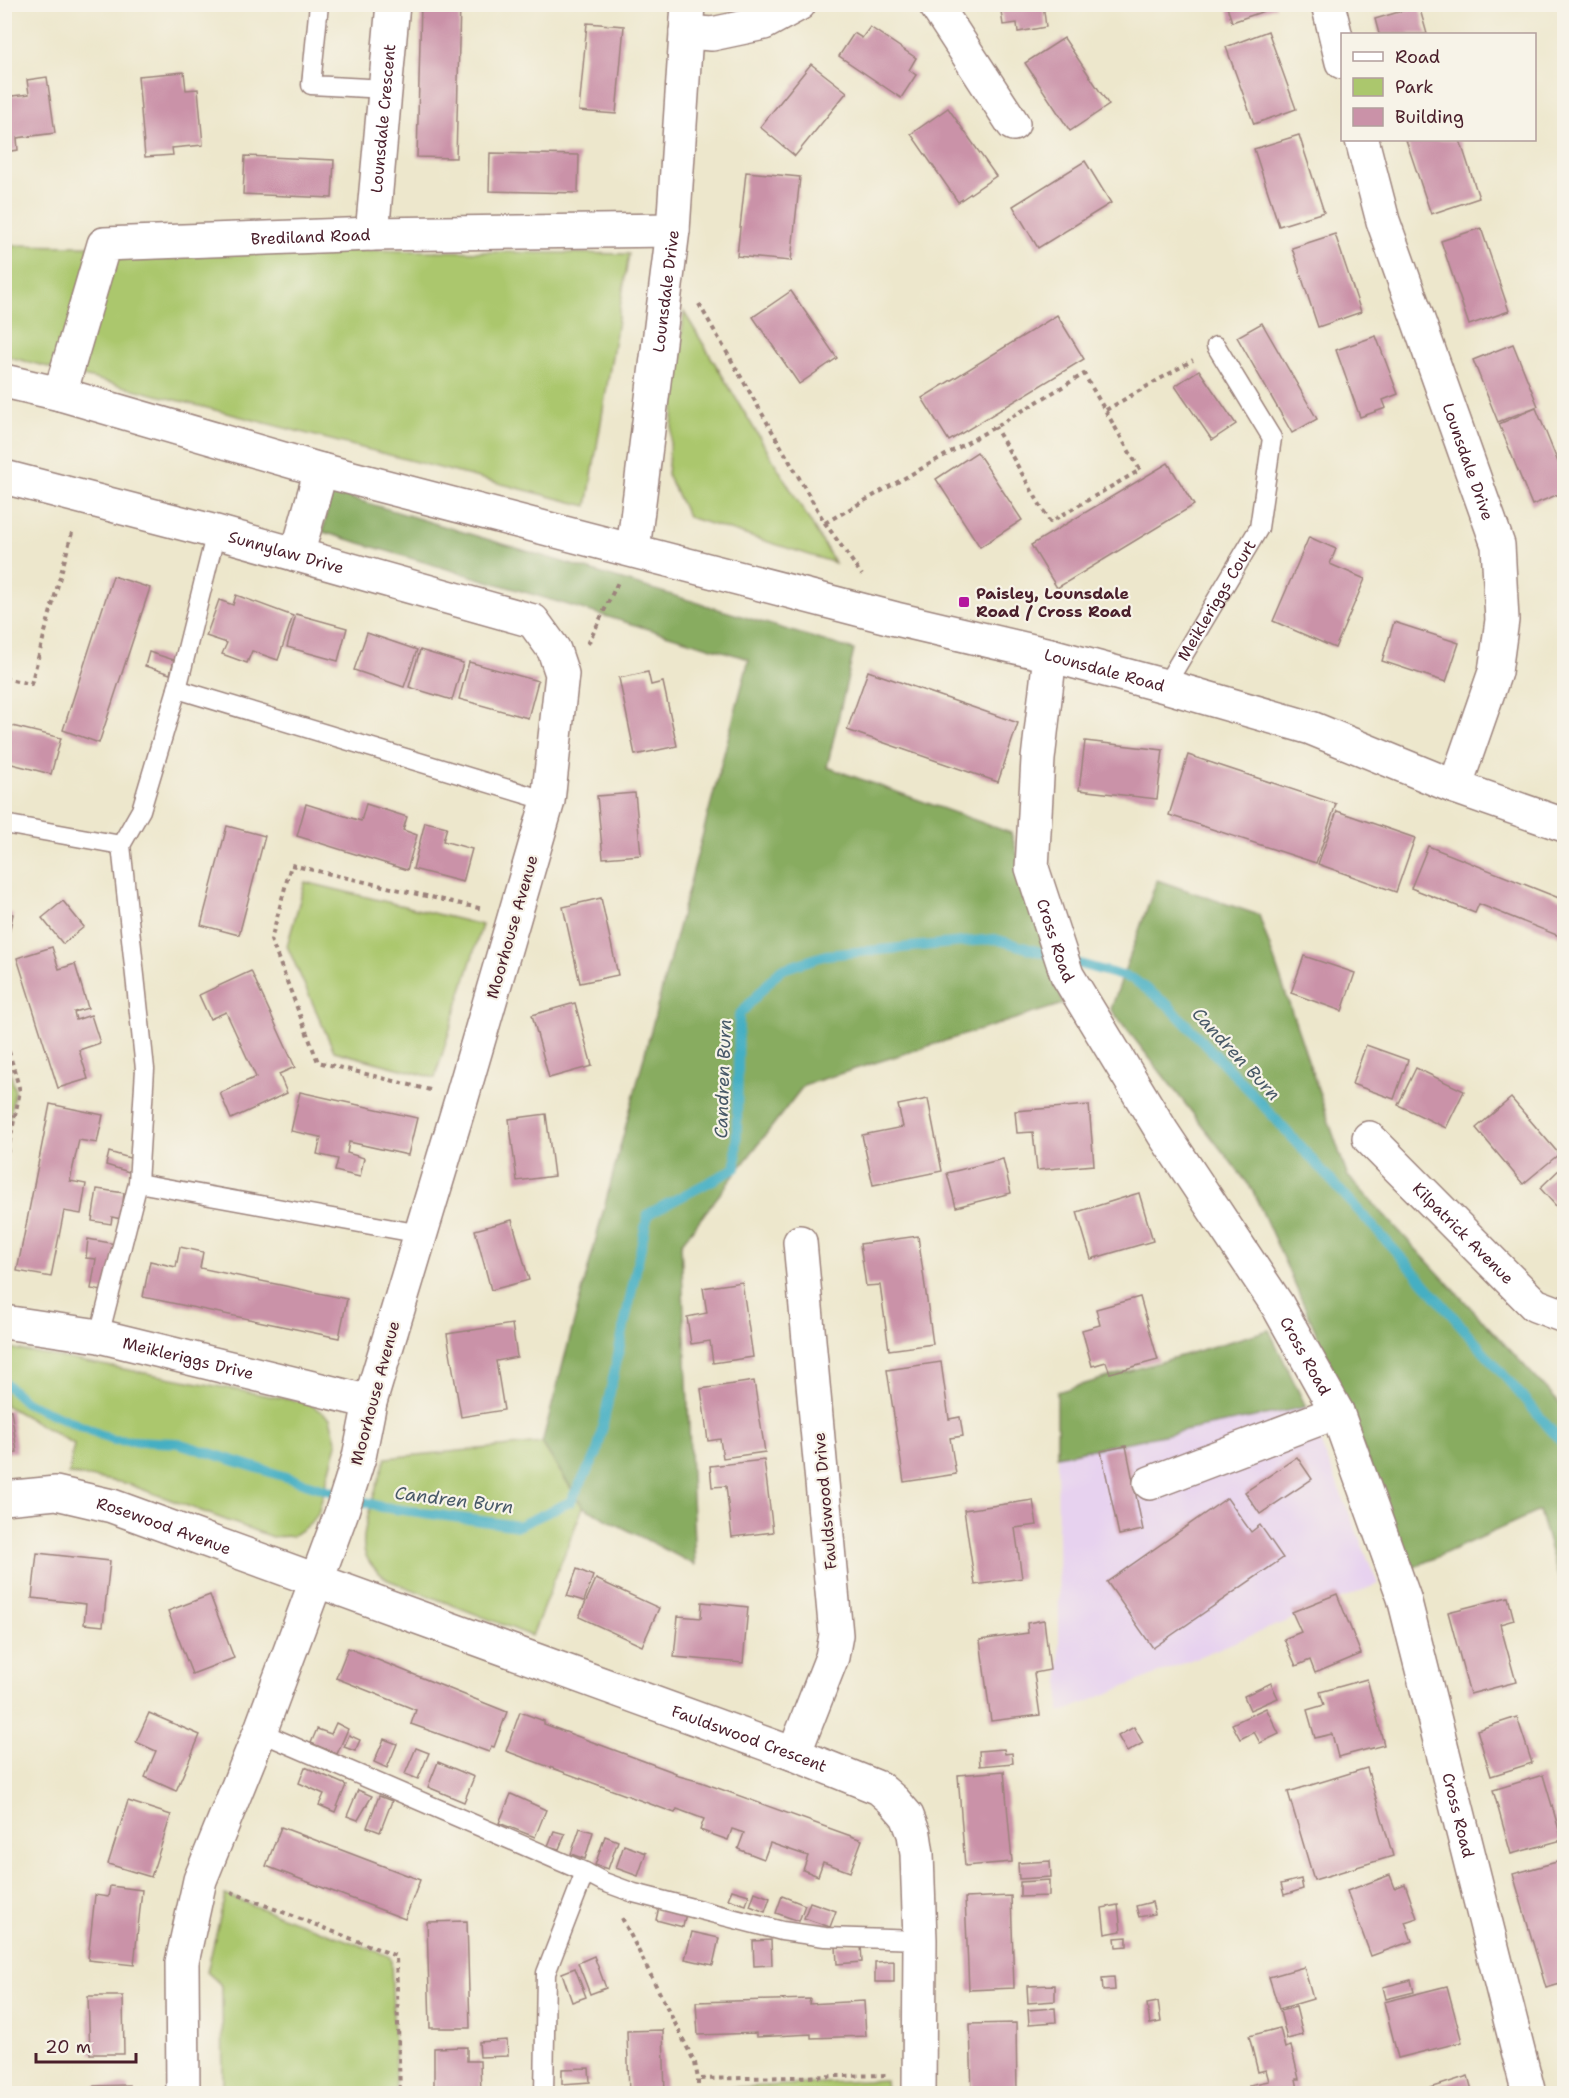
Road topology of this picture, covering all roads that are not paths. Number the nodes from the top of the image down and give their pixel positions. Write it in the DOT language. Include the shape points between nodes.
graph roads {
  1 [pos="319,4"];
  2 [pos="393,4"];
  3 [pos="799,4"];
  4 [pos="935,4"];
  5 [pos="1328,4"];
  6 [pos="687,18"];
  7 [pos="1341,58"];
  8 [pos="386,89"];
  9 [pos="1012,124"];
  10 [pos="1362,141"];
  11 [pos="372,234"];
  12 [pos="671,242"];
  13 [pos="1216,346"];
  14 [pos="4,381"];
  15 [pos="60,394"];
  16 [pos="321,470"];
  17 [pos="4,477"];
  18 [pos="216,532"];
  19 [pos="633,550"];
  20 [pos="297,555"];
  21 [pos="554,650"];
  22 [pos="1050,656"];
  23 [pos="1165,686"];
  24 [pos="177,690"];
  25 [pos="1455,787"];
  26 [pos="548,801"];
  27 [pos="4,824"];
  28 [pos="1564,825"];
  29 [pos="121,845"];
  30 [pos="1369,1137"];
  31 [pos="138,1183"];
  32 [pos="422,1234"];
  33 [pos="800,1242"];
  34 [pos="1564,1316"];
  35 [pos="4,1322"];
  36 [pos="99,1336"];
  37 [pos="370,1402"];
  38 [pos="1336,1412"];
  39 [pos="1150,1483"];
  40 [pos="4,1498"];
  41 [pos="318,1580"];
  42 [pos="260,1732"];
  43 [pos="794,1754"];
  44 [pos="585,1872"];
  45 [pos="920,1940"];
  46 [pos="918,2084"];
  47 [pos="183,2094"];
  48 [pos="544,2094"];
  49 [pos="1530,2094"];
  1 -- 8 [label="lane" via="311,85"];
  2 -- 8 [label="street, Lounsdale Crescent"];
  3 -- 6 [label="street, Lounsdale Drive" via="764,23 712,34"];
  4 -- 9 [label="street"];
  5 -- 7 [label="street"];
  6 -- 12 [label="street, Lounsdale Drive"];
  8 -- 11 [label="street, Lounsdale Crescent"];
  10 -- 25 [label="street, Lounsdale Drive" via="1383,220 1498,545 1502,620 1494,672"];
  11 -- 12 [label="street, Brediland Road"];
  11 -- 15 [label="street, Brediland Road" via="104,244"];
  12 -- 19 [label="street, Lounsdale Drive"];
  13 -- 23 [label="lane, Meikleriggs Court" via="1272,438 1259,528"];
  14 -- 15 [label="street"];
  15 -- 16 [label="street"];
  16 -- 19 [label="street"];
  16 -- 20 [label="street"];
  17 -- 18 [label="street, Sunnylaw Drive"];
  18 -- 20 [label="street, Sunnylaw Drive"];
  18 -- 24 [label="lane"];
  19 -- 22 [label="street, Lounsdale Road" via="896,620"];
  20 -- 21 [label="street, Sunnylaw Drive" via="533,621"];
  21 -- 26 [label="street, Moorhouse Avenue" via="562,674"];
  22 -- 23 [label="street, Lounsdale Road"];
  22 -- 38 [label="street, Cross Road" via="1038,759 1032,868 1067,975 1162,1133 1278,1305"];
  23 -- 25 [label="street, Lounsdale Road" via="1311,728"];
  24 -- 26 [label="lane"];
  24 -- 29 [label="lane" via="141,810"];
  25 -- 28 [label="street, Lounsdale Road"];
  26 -- 32 [label="street, Moorhouse Avenue"];
  27 -- 29 [label="lane"];
  29 -- 31 [label="lane" via="145,1069"];
  30 -- 34 [label="street, Kilpatrick Avenue" via="1535,1305"];
  31 -- 32 [label="lane"];
  31 -- 36 [label="lane"];
  32 -- 37 [label="street, Moorhouse Avenue"];
  33 -- 43 [label="street, Fauldswood Drive" via="836,1635"];
  35 -- 36 [label="street, Meikleriggs Drive"];
  36 -- 37 [label="street, Meikleriggs Drive"];
  37 -- 41 [label="street, Moorhouse Avenue" via="359,1457"];
  38 -- 39 [label="street"];
  38 -- 49 [label="street, Cross Road" via="1404,1598"];
  40 -- 41 [label="street, Rosewood Avenue" via="56,1493 112,1506"];
  41 -- 42 [label="street, Moorhouse Avenue"];
  41 -- 43 [label="street, Fauldswood Crescent"];
  42 -- 44 [label="lane"];
  42 -- 47 [label="street, Moorhouse Avenue" via="200,1880 182,1962"];
  43 -- 45 [label="street, Fauldswood Crescent" via="879,1788 907,1816 917,1854"];
  44 -- 45 [label="lane" via="634,1893 782,1931 825,1937"];
  44 -- 48 [label="lane" via="546,1973"];
  45 -- 46 [label="street, Fauldswood Crescent"];
}
